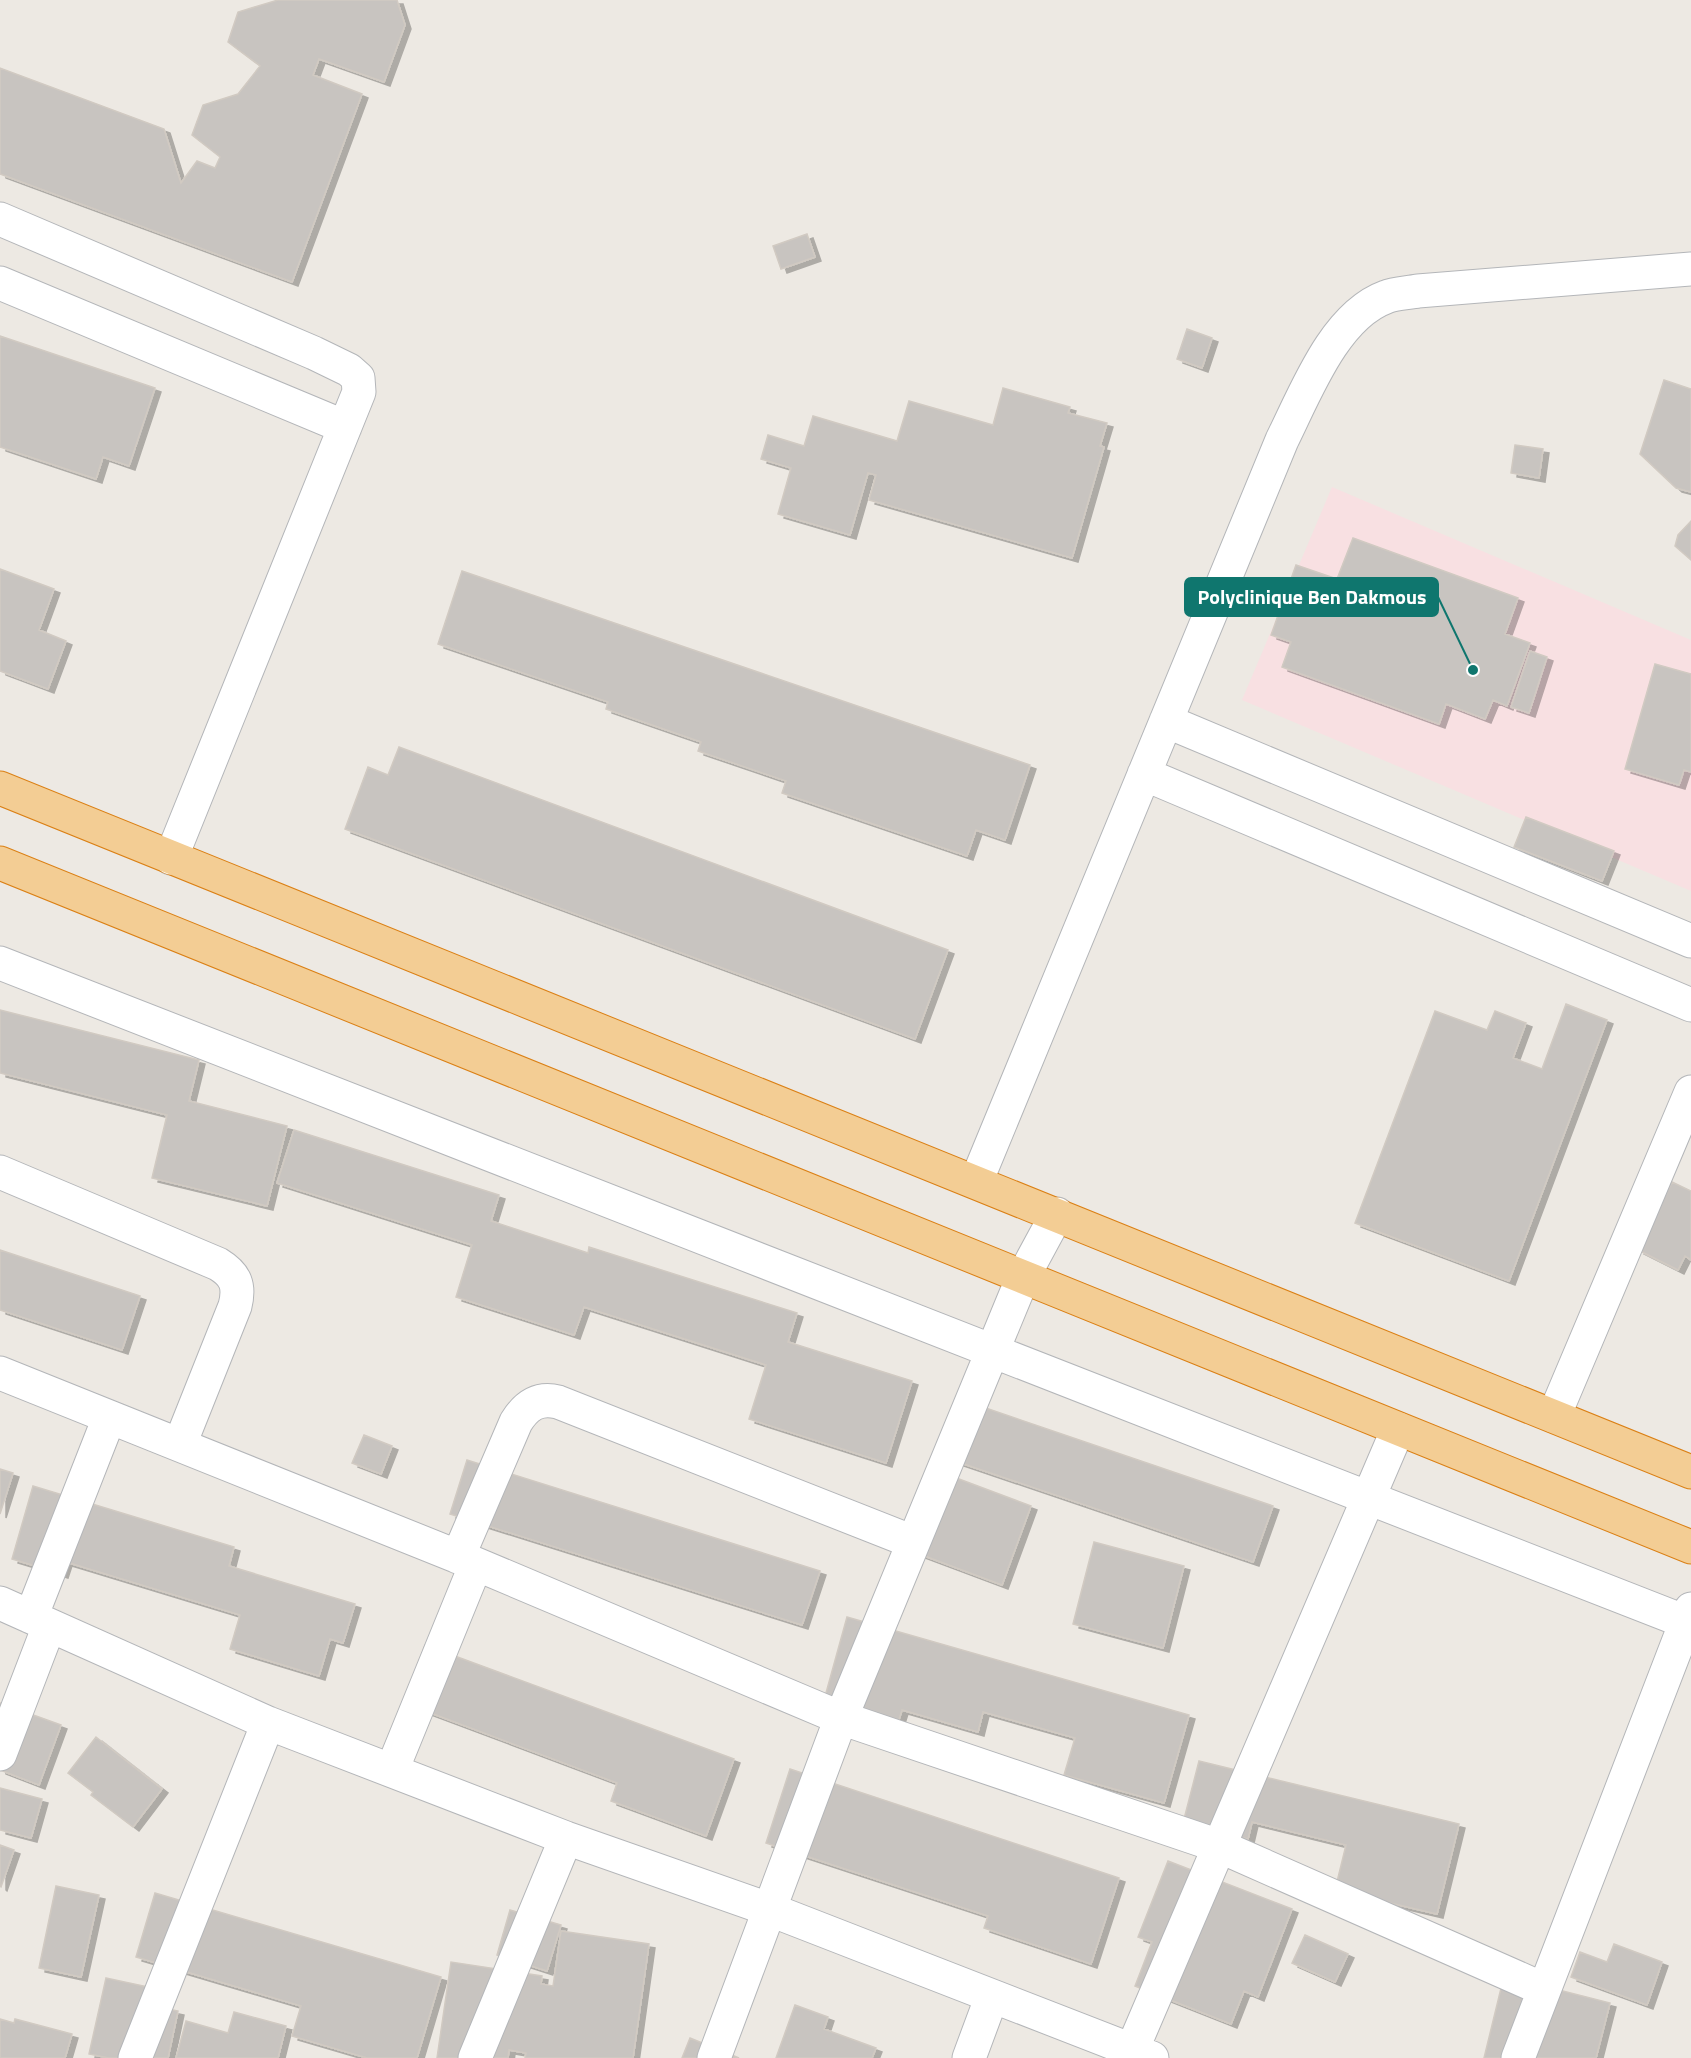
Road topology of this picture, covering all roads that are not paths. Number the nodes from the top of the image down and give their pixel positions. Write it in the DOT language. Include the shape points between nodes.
graph roads {
  1 [pos="0,219"];
  2 [pos="1691,269"];
  3 [pos="0,283"];
  4 [pos="345,427"];
  5 [pos="1166,721"];
  6 [pos="1144,774"];
  7 [pos="0,788"];
  8 [pos="171,858"];
  9 [pos="0,863"];
  10 [pos="1691,940"];
  11 [pos="0,963"];
  12 [pos="1691,1005"];
  13 [pos="1691,1092"];
  14 [pos="0,1172"];
  15 [pos="976,1182"];
  16 [pos="1057,1214"];
  17 [pos="1023,1277"];
  18 [pos="993,1349"];
  19 [pos="0,1373"];
  20 [pos="1554,1416"];
  21 [pos="109,1418"];
  22 [pos="1398,1429"];
  23 [pos="180,1444"];
  24 [pos="1691,1472"];
  25 [pos="1368,1497"];
  26 [pos="913,1542"];
  27 [pos="1691,1548"];
  28 [pos="467,1561"];
  29 [pos="0,1603"];
  30 [pos="1689,1618"];
  31 [pos="40,1622"];
  32 [pos="841,1718"];
  33 [pos="268,1724"];
  34 [pos="0,1754"];
  35 [pos="392,1770"];
  36 [pos="566,1838"];
  37 [pos="1219,1846"];
  38 [pos="771,1910"];
  39 [pos="1543,1989"];
  40 [pos="992,1996"];
  41 [pos="1142,2054"];
  42 [pos="135,2058"];
  43 [pos="475,2058"];
  44 [pos="714,2058"];
  45 [pos="969,2058"];
  46 [pos="1518,2058"];
  1 -- 4 [label="street" via="354,373 359,392"];
  2 -- 5 [label="street" via="1418,291 1386,297 1355,316 1318,370 1282,440"];
  3 -- 4 [label="street"];
  4 -- 8 [label="street"];
  5 -- 6 [label="street"];
  5 -- 10 [label="street"];
  6 -- 12 [label="street"];
  6 -- 15 [label="street"];
  7 -- 8 [label="highway"];
  8 -- 15 [label="highway"];
  9 -- 17 [label="highway"];
  11 -- 18 [label="street"];
  13 -- 20 [label="street"];
  14 -- 23 [label="street" via="218,1264 233,1274 238,1293 235,1306"];
  15 -- 16 [label="highway"];
  16 -- 17 [label="street"];
  16 -- 20 [label="highway"];
  17 -- 18 [label="street"];
  17 -- 22 [label="highway"];
  18 -- 25 [label="street"];
  18 -- 26 [label="street"];
  19 -- 21 [label="street"];
  20 -- 24 [label="highway"];
  21 -- 23 [label="street"];
  21 -- 31 [label="street"];
  22 -- 25 [label="street"];
  22 -- 27 [label="highway"];
  23 -- 28 [label="street"];
  25 -- 30 [label="street"];
  25 -- 37 [label="street"];
  26 -- 28 [label="street" via="558,1402 542,1400 526,1409 516,1422"];
  26 -- 32 [label="street"];
  28 -- 32 [label="street"];
  28 -- 35 [label="street"];
  29 -- 31 [label="street"];
  30 -- 39 [label="street"];
  31 -- 33 [label="street"];
  31 -- 34 [label="street"];
  32 -- 37 [label="street"];
  32 -- 38 [label="street"];
  33 -- 35 [label="street"];
  33 -- 42 [label="street"];
  35 -- 36 [label="street"];
  36 -- 38 [label="street"];
  36 -- 43 [label="street"];
  37 -- 39 [label="street"];
  37 -- 41 [label="street"];
  38 -- 40 [label="street"];
  38 -- 44 [label="street"];
  39 -- 46 [label="street"];
  40 -- 41 [label="street"];
  40 -- 45 [label="street"];
}
